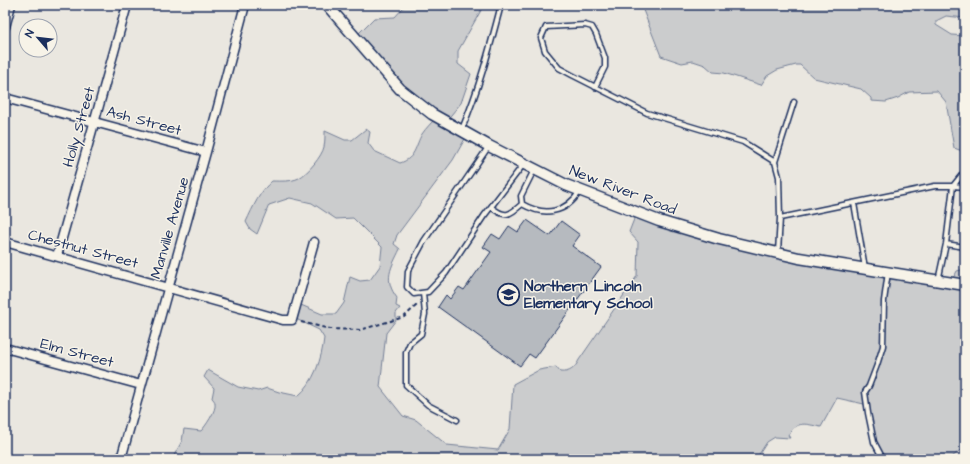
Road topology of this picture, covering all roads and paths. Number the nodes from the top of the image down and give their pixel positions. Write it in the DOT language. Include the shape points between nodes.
graph roads {
  1 [pos="11,5"];
  2 [pos="127,5"];
  3 [pos="245,5"];
  4 [pos="327,5"];
  5 [pos="501,5"];
  6 [pos="5,27"];
  7 [pos="595,87"];
  8 [pos="5,98"];
  9 [pos="794,102"];
  10 [pos="95,122"];
  11 [pos="461,132"];
  12 [pos="489,146"];
  13 [pos="206,152"];
  14 [pos="775,162"];
  15 [pos="523,164"];
  16 [pos="534,170"];
  17 [pos="965,171"];
  18 [pos="953,186"];
  19 [pos="965,187"];
  20 [pos="580,191"];
  21 [pos="854,203"];
  22 [pos="522,204"];
  23 [pos="491,207"];
  24 [pos="780,218"];
  25 [pos="5,242"];
  26 [pos="314,242"];
  27 [pos="946,244"];
  28 [pos="965,247"];
  29 [pos="778,252"];
  30 [pos="57,256"];
  31 [pos="865,268"];
  32 [pos="888,272"];
  33 [pos="938,281"];
  34 [pos="965,285"];
  35 [pos="169,286"];
  36 [pos="423,293"];
  37 [pos="292,320"];
  38 [pos="5,348"];
  39 [pos="141,386"];
  40 [pos="457,420"];
  41 [pos="121,459"];
  42 [pos="883,459"];
  1 -- 6 [label="street"];
  2 -- 10 [label="street, Holly Street"];
  3 -- 13 [label="street, Manville Avenue"];
  4 -- 11 [label="street, New River Road" via="400,89"];
  5 -- 11 [label="lane" via="487,60"];
  7 -- 7 [label="lane" via="559,68 545,51 541,38 546,27 586,24 592,27 605,58 605,67"];
  7 -- 14 [label="lane" via="647,113 743,142"];
  8 -- 10 [label="street, Ash Street"];
  9 -- 14 [label="lane"];
  10 -- 13 [label="street, Ash Street"];
  10 -- 30 [label="street, Holly Street"];
  11 -- 12 [label="street, New River Road"];
  12 -- 15 [label="street, New River Road"];
  12 -- 36 [label="lane" via="424,241 408,271 407,287 414,294"];
  13 -- 35 [label="street, Manville Avenue"];
  14 -- 24 [label="lane"];
  15 -- 16 [label="street, New River Road"];
  15 -- 23 [label="lane"];
  16 -- 20 [label="street, New River Road"];
  16 -- 22 [label="lane" via="521,196"];
  17 -- 18 [label="lane"];
  18 -- 19 [label="lane"];
  18 -- 21 [label="lane" via="935,186"];
  18 -- 27 [label="lane"];
  20 -- 22 [label="lane" via="574,200 555,211 534,209"];
  20 -- 29 [label="street, New River Road" via="659,221 720,239"];
  21 -- 24 [label="lane"];
  21 -- 31 [label="lane"];
  22 -- 23 [label="lane" via="512,214 505,215 499,214"];
  23 -- 36 [label="lane" via="446,273 428,292"];
  24 -- 29 [label="lane"];
  25 -- 30 [label="street, Chestnut Street"];
  26 -- 37 [label="street"];
  27 -- 28 [label="lane"];
  27 -- 33 [label="lane"];
  29 -- 31 [label="street, New River Road" via="799,258"];
  30 -- 35 [label="street, Chestnut Street"];
  31 -- 32 [label="street, New River Road"];
  32 -- 33 [label="street, New River Road"];
  32 -- 42 [label="lane" via="884,301 883,346 875,372 865,392 874,442"];
  33 -- 34 [label="street, New River Road"];
  35 -- 37 [label="street, Chestnut Street" via="283,320"];
  35 -- 39 [label="street, Manville Avenue"];
  36 -- 37 [label="path" via="418,304 404,317 360,330 330,330"];
  36 -- 40 [label="lane" via="425,314 420,334 410,343 406,352 406,385 428,405"];
  38 -- 39 [label="street, Elm Street"];
  39 -- 41 [label="street, Manville Avenue"];
}
